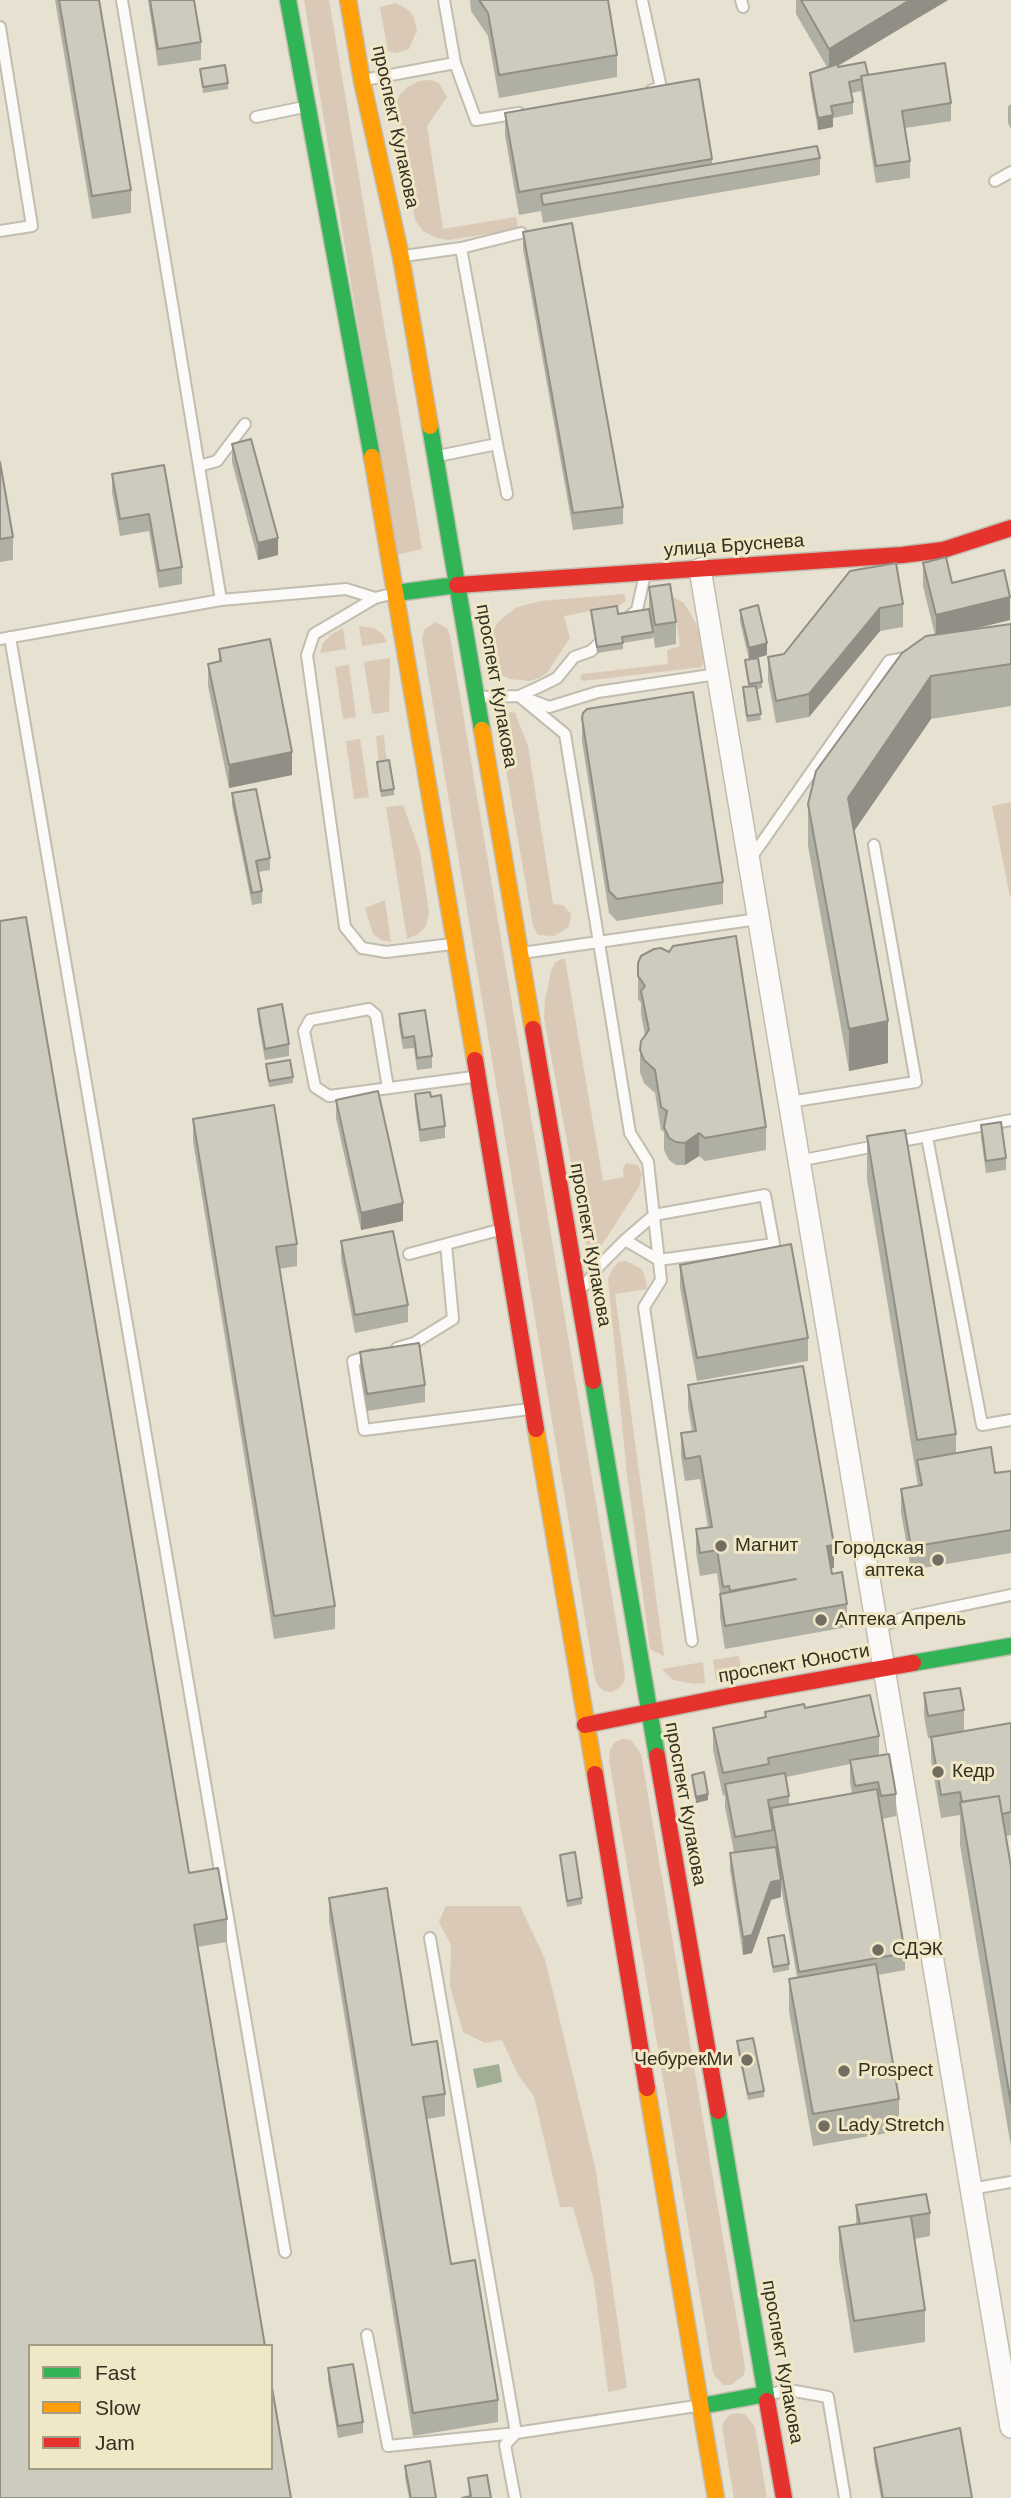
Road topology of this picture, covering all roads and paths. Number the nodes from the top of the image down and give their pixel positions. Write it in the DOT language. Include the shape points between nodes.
graph roads {
  1 [pos="122,0"];
  2 [pos="288,0"];
  3 [pos="348,0"];
  4 [pos="444,0"];
  5 [pos="642,0"];
  6 [pos="0,27"];
  7 [pos="454,63"];
  8 [pos="362,81"];
  9 [pos="5,84"];
  10 [pos="634,93"];
  11 [pos="307,107"];
  12 [pos="528,111"];
  13 [pos="256,117"];
  14 [pos="1011,172"];
  15 [pos="995,181"];
  16 [pos="0,231"];
  17 [pos="521,233"];
  18 [pos="461,248"];
  19 [pos="401,257"];
  20 [pos="245,424"];
  21 [pos="497,444"];
  22 [pos="435,456"];
  23 [pos="199,466"];
  24 [pos="507,495"];
  25 [pos="1011,528"];
  26 [pos="700,569"];
  27 [pos="645,573"];
  28 [pos="457,585"];
  29 [pos="396,593"];
  30 [pos="375,598"];
  31 [pos="221,600"];
  32 [pos="5,638"];
  33 [pos="929,655"];
  34 [pos="718,674"];
  35 [pos="519,695"];
  36 [pos="476,698"];
  37 [pos="874,845"];
  38 [pos="748,862"];
  39 [pos="758,919"];
  40 [pos="599,942"];
  41 [pos="454,944"];
  42 [pos="520,953"];
  43 [pos="477,1076"];
  44 [pos="388,1088"];
  45 [pos="789,1102"];
  46 [pos="1011,1120"];
  47 [pos="927,1137"];
  48 [pos="798,1161"];
  49 [pos="654,1215"];
  50 [pos="502,1230"];
  51 [pos="625,1240"];
  52 [pos="446,1245"];
  53 [pos="409,1254"];
  54 [pos="659,1260"];
  55 [pos="578,1295"];
  56 [pos="532,1408"];
  57 [pos="1011,1420"];
  58 [pos="1011,1595"];
  59 [pos="876,1628"];
  60 [pos="692,1641"];
  61 [pos="1011,1647"];
  62 [pos="883,1670"];
  63 [pos="648,1712"];
  64 [pos="585,1725"];
  65 [pos="430,1938"];
  66 [pos="1011,2182"];
  67 [pos="971,2189"];
  68 [pos="285,2252"];
  69 [pos="367,2335"];
  70 [pos="766,2395"];
  71 [pos="1009,2402"];
  72 [pos="701,2406"];
  73 [pos="1011,2427"];
  74 [pos="516,2433"];
  75 [pos="515,2498"];
  76 [pos="716,2498"];
  77 [pos="784,2498"];
  78 [pos="845,2498"];
  1 -- 23 [label="lane"];
  2 -- 11 [label="main road"];
  3 -- 8 [label="main road, проспект Кулакова"];
  4 -- 7 [label="lane"];
  5 -- 10 [label="lane" via="661,88"];
  6 -- 9 [label="lane"];
  7 -- 8 [label="lane"];
  7 -- 12 [label="lane" via="475,120"];
  8 -- 19 [label="main road, проспект Кулакова"];
  9 -- 16 [label="lane" via="32,226"];
  11 -- 13 [label="lane"];
  11 -- 29 [label="main road"];
  14 -- 15 [label="lane"];
  17 -- 18 [label="lane"];
  18 -- 19 [label="lane"];
  18 -- 21 [label="lane"];
  19 -- 22 [label="main road, проспект Кулакова"];
  20 -- 23 [label="lane" via="217,461"];
  21 -- 22 [label="lane"];
  21 -- 24 [label="lane"];
  22 -- 28 [label="main road, проспект Кулакова"];
  23 -- 31 [label="lane"];
  25 -- 26 [label="main road, улица Бруснева" via="943,550"];
  26 -- 27 [label="main road, улица Бруснева"];
  26 -- 34 [label="street"];
  27 -- 28 [label="main road, улица Бруснева"];
  27 -- 35 [label="lane" via="637,610 591,651 574,657 557,678"];
  28 -- 29 [label="main road, улица Бруснева"];
  28 -- 36 [label="main road, проспект Кулакова"];
  29 -- 30 [label="lane"];
  29 -- 41 [label="main road"];
  30 -- 31 [label="lane" via="346,589"];
  30 -- 41 [label="lane" via="314,634 307,654 345,927 362,948 386,952"];
  31 -- 32 [label="lane"];
  32 -- 68 [label="lane"];
  33 -- 38 [label="lane" via="888,661"];
  34 -- 35 [label="lane" via="598,692 549,707"];
  34 -- 38 [label="street"];
  35 -- 36 [label="lane"];
  35 -- 40 [label="lane" via="565,734"];
  36 -- 42 [label="main road, проспект Кулакова"];
  37 -- 45 [label="lane" via="916,1082"];
  38 -- 39 [label="street"];
  39 -- 40 [label="lane"];
  39 -- 45 [label="street"];
  40 -- 42 [label="lane"];
  40 -- 49 [label="lane" via="630,1133 648,1162"];
  41 -- 43 [label="main road"];
  42 -- 55 [label="main road, проспект Кулакова"];
  43 -- 44 [label="lane"];
  43 -- 50 [label="main road"];
  44 -- 44 [label="lane" via="376,1015 369,1009 310,1020 304,1031 314,1087 329,1096"];
  45 -- 48 [label="street"];
  46 -- 47 [label="lane"];
  47 -- 48 [label="lane"];
  47 -- 57 [label="lane" via="982,1425"];
  48 -- 59 [label="street"];
  49 -- 51 [label="lane"];
  49 -- 54 [label="lane"];
  49 -- 54 [label="lane" via="765,1195 774,1244"];
  50 -- 52 [label="lane"];
  50 -- 56 [label="main road"];
  51 -- 54 [label="lane"];
  51 -- 55 [label="lane"];
  52 -- 53 [label="lane"];
  52 -- 56 [label="lane" via="453,1319 414,1343 353,1360 364,1430"];
  54 -- 60 [label="lane" via="661,1280 644,1307"];
  55 -- 63 [label="main road, проспект Кулакова"];
  56 -- 64 [label="main road"];
  58 -- 59 [label="lane" via="906,1617"];
  59 -- 62 [label="street"];
  61 -- 62 [label="main road, проспект Юности"];
  62 -- 63 [label="main road, проспект Юности"];
  62 -- 67 [label="street"];
  63 -- 64 [label="main road, проспект Юности"];
  63 -- 70 [label="main road, проспект Кулакова"];
  64 -- 72 [label="main road"];
  65 -- 74 [label="lane"];
  66 -- 67 [label="lane"];
  67 -- 71 [label="street"];
  69 -- 74 [label="lane" via="388,2446"];
  70 -- 72 [label="main road"];
  70 -- 77 [label="main road, проспект Кулакова"];
  70 -- 78 [label="lane" via="789,2390 828,2397"];
  71 -- 73 [label="street"];
  72 -- 74 [label="lane"];
  72 -- 76 [label="main road"];
  74 -- 75 [label="lane" via="505,2445"];
}
